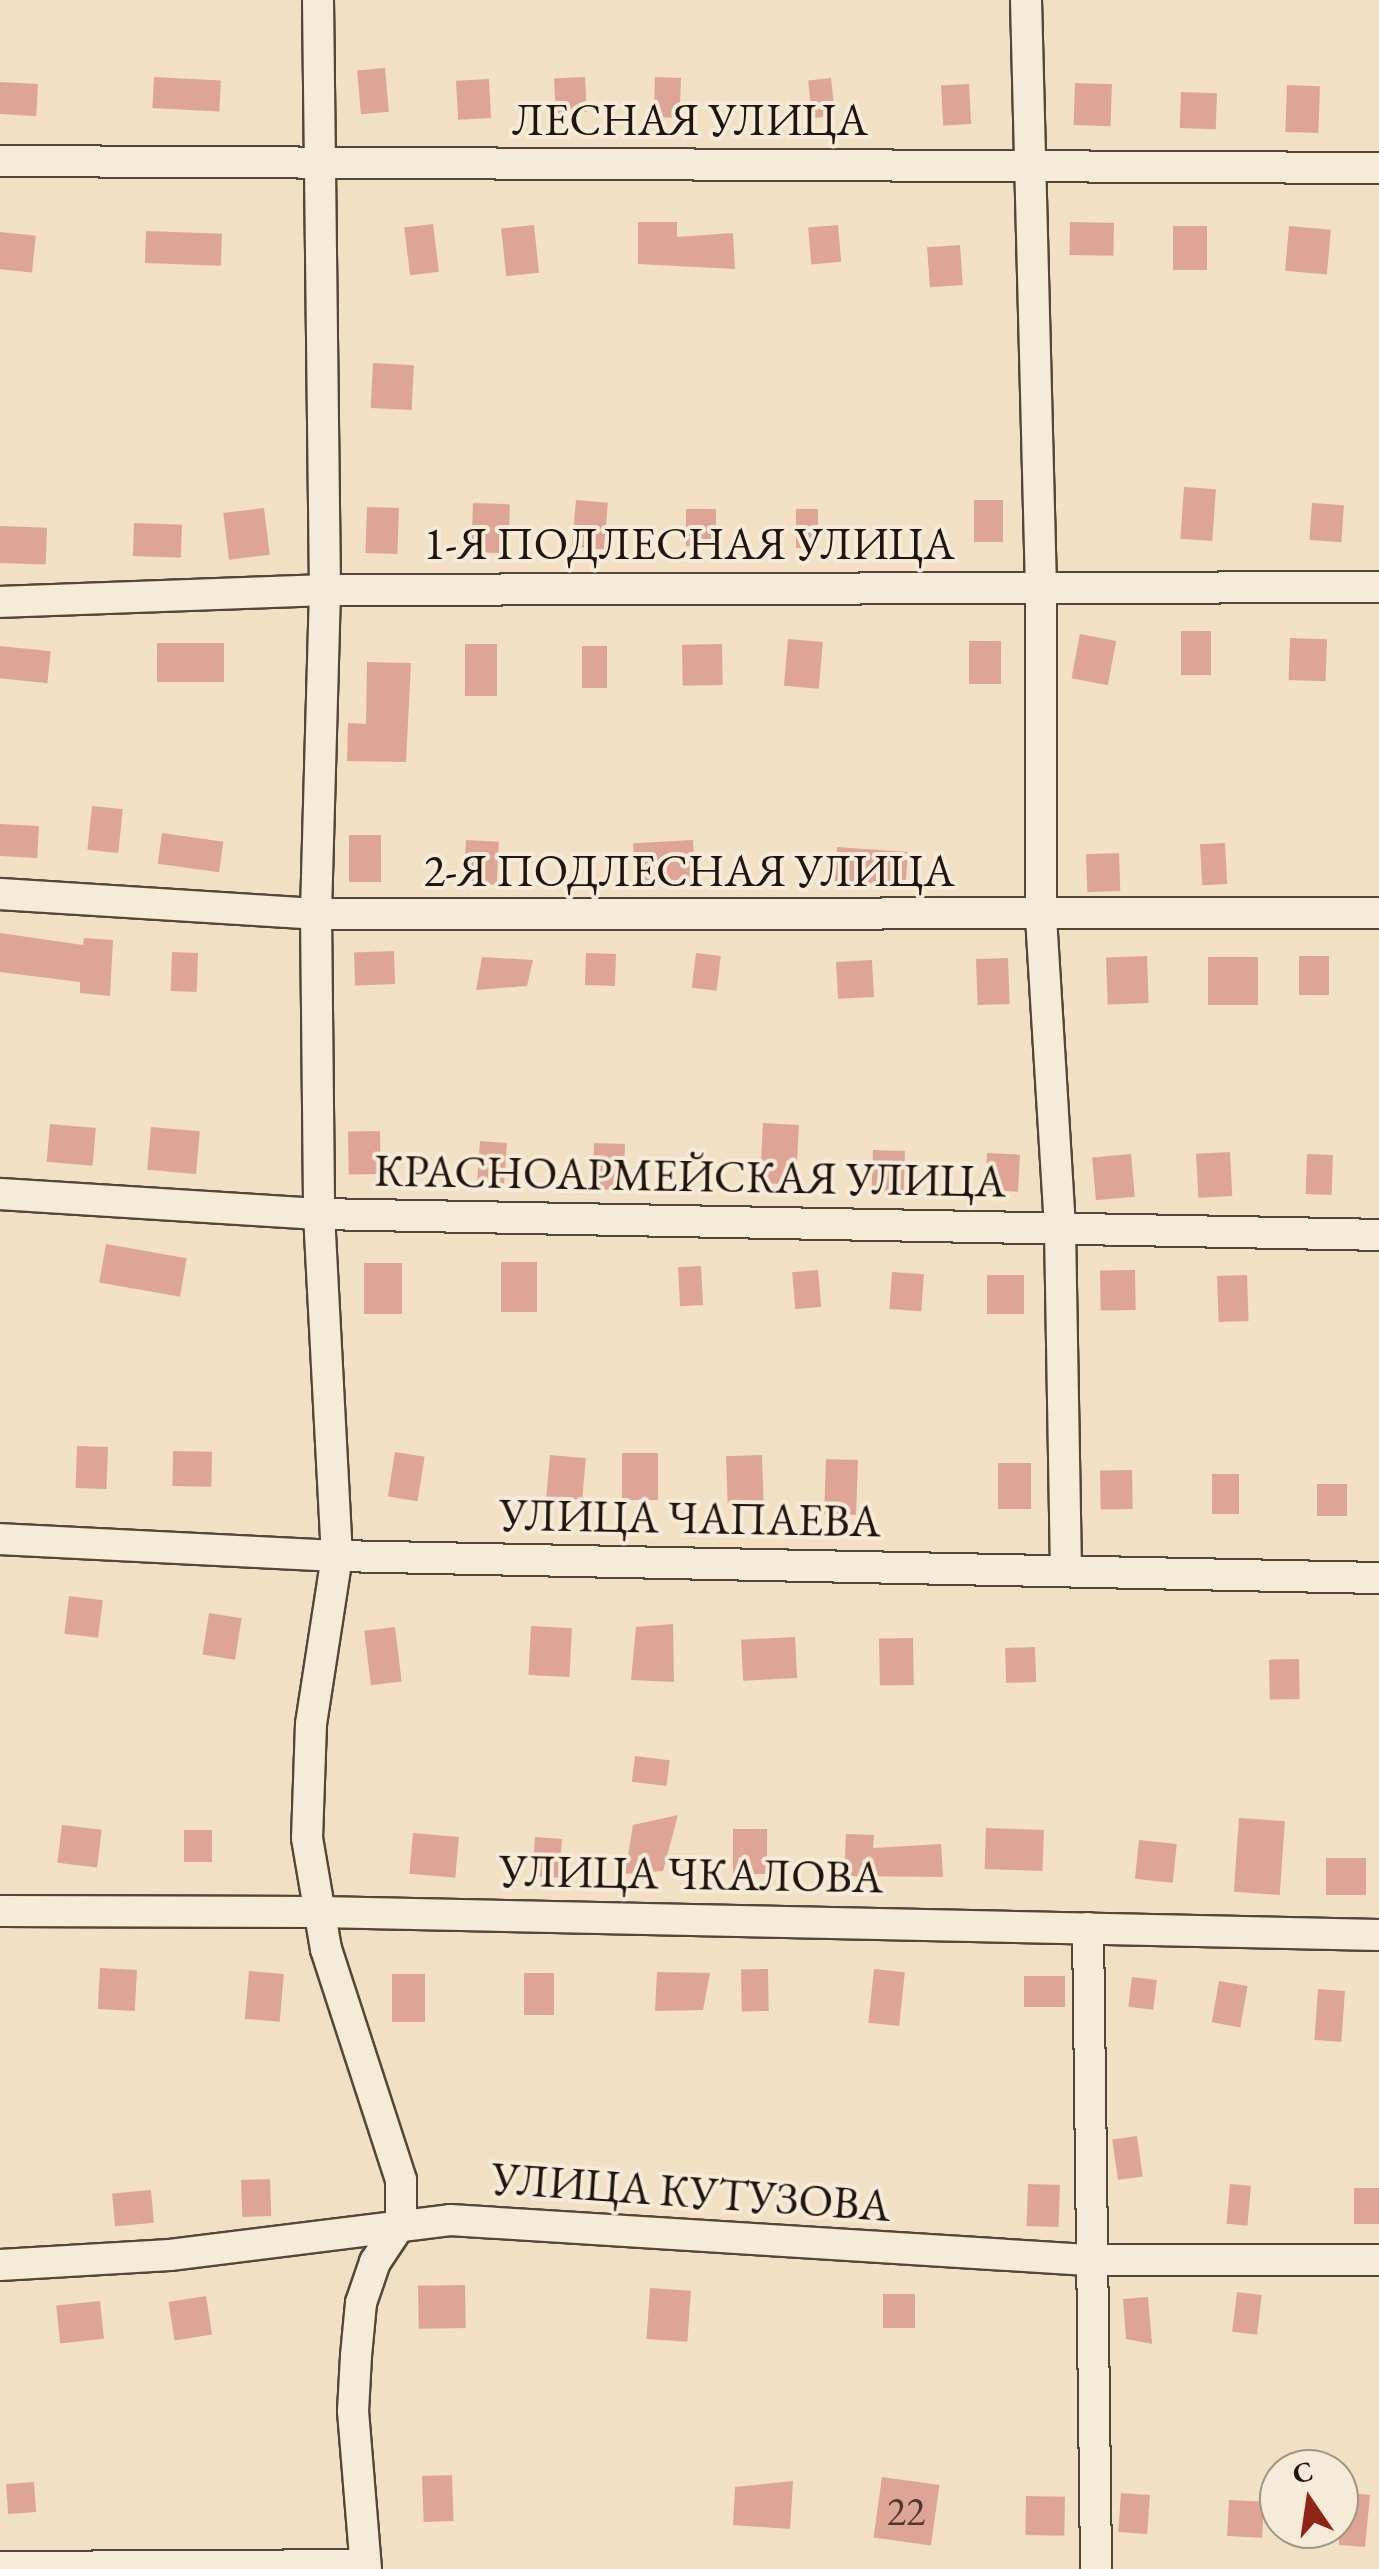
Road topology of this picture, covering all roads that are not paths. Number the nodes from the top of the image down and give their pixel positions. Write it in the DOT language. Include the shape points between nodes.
graph roads {
  1 [pos="318,0"];
  2 [pos="1026,0"];
  3 [pos="0,162"];
  4 [pos="320,164"];
  5 [pos="1028,167"];
  6 [pos="1379,168"];
  7 [pos="1041,588"];
  8 [pos="1379,588"];
  9 [pos="326,590"];
  10 [pos="0,602"];
  11 [pos="0,894"];
  12 [pos="1379,913"];
  13 [pos="316,914"];
  14 [pos="1041,917"];
  15 [pos="0,1194"];
  16 [pos="319,1214"];
  17 [pos="1060,1228"];
  18 [pos="1379,1234"];
  19 [pos="0,1538"];
  20 [pos="337,1556"];
  21 [pos="1066,1571"];
  22 [pos="1379,1578"];
  23 [pos="0,1912"];
  24 [pos="318,1912"];
  25 [pos="1088,1928"];
  26 [pos="1379,1935"];
  27 [pos="401,2223"];
  28 [pos="1088,2260"];
  29 [pos="1379,2260"];
  30 [pos="0,2265"];
  31 [pos="0,2567"];
  32 [pos="366,2567"];
  33 [pos="1096,2569"];
  1 -- 4 [label="street"];
  2 -- 5 [label="street"];
  3 -- 4 [label="street, ЛЕСНАЯ УЛИЦА"];
  4 -- 5 [label="street, ЛЕСНАЯ УЛИЦА"];
  4 -- 9 [label="street"];
  5 -- 6 [label="street, ЛЕСНАЯ УЛИЦА"];
  5 -- 7 [label="street"];
  7 -- 8 [label="street, 1-Я ПОДЛЕСНАЯ УЛИЦА"];
  7 -- 9 [label="street, 1-Я ПОДЛЕСНАЯ УЛИЦА"];
  7 -- 14 [label="street"];
  9 -- 10 [label="street, 1-Я ПОДЛЕСНАЯ УЛИЦА"];
  9 -- 13 [label="street"];
  11 -- 13 [label="street, 2-Я ПОДЛЕСНАЯ УЛИЦА"];
  12 -- 14 [label="street, 2-Я ПОДЛЕСНАЯ УЛИЦА"];
  13 -- 14 [label="street, 2-Я ПОДЛЕСНАЯ УЛИЦА"];
  13 -- 16 [label="street"];
  14 -- 17 [label="street"];
  15 -- 16 [label="street, КРАСНОАРМЕЙСКАЯ УЛИЦА"];
  16 -- 17 [label="street, КРАСНОАРМЕЙСКАЯ УЛИЦА"];
  16 -- 20 [label="street"];
  17 -- 18 [label="street, КРАСНОАРМЕЙСКАЯ УЛИЦА"];
  17 -- 21 [label="street"];
  19 -- 20 [label="street, УЛИЦА ЧАПАЕВА"];
  20 -- 21 [label="street, УЛИЦА ЧАПАЕВА"];
  20 -- 24 [label="street" via="308,1788"];
  21 -- 22 [label="street, УЛИЦА ЧАПАЕВА"];
  23 -- 24 [label="street, УЛИЦА ЧКАЛОВА"];
  24 -- 25 [label="street, УЛИЦА ЧКАЛОВА"];
  24 -- 27 [label="street" via="353,2038 391,2140"];
  25 -- 26 [label="street, УЛИЦА ЧКАЛОВА"];
  25 -- 28 [label="street"];
  27 -- 28 [label="street, УЛИЦА КУТУЗОВА" via="450,2220 746,2244"];
  27 -- 30 [label="street, УЛИЦА КУТУЗОВА" via="170,2255"];
  27 -- 32 [label="street" via="374,2262 361,2303 353,2411"];
  28 -- 29 [label="street, УЛИЦА КУТУЗОВА"];
  28 -- 33 [label="street"];
  31 -- 32 [label="street"];
}
